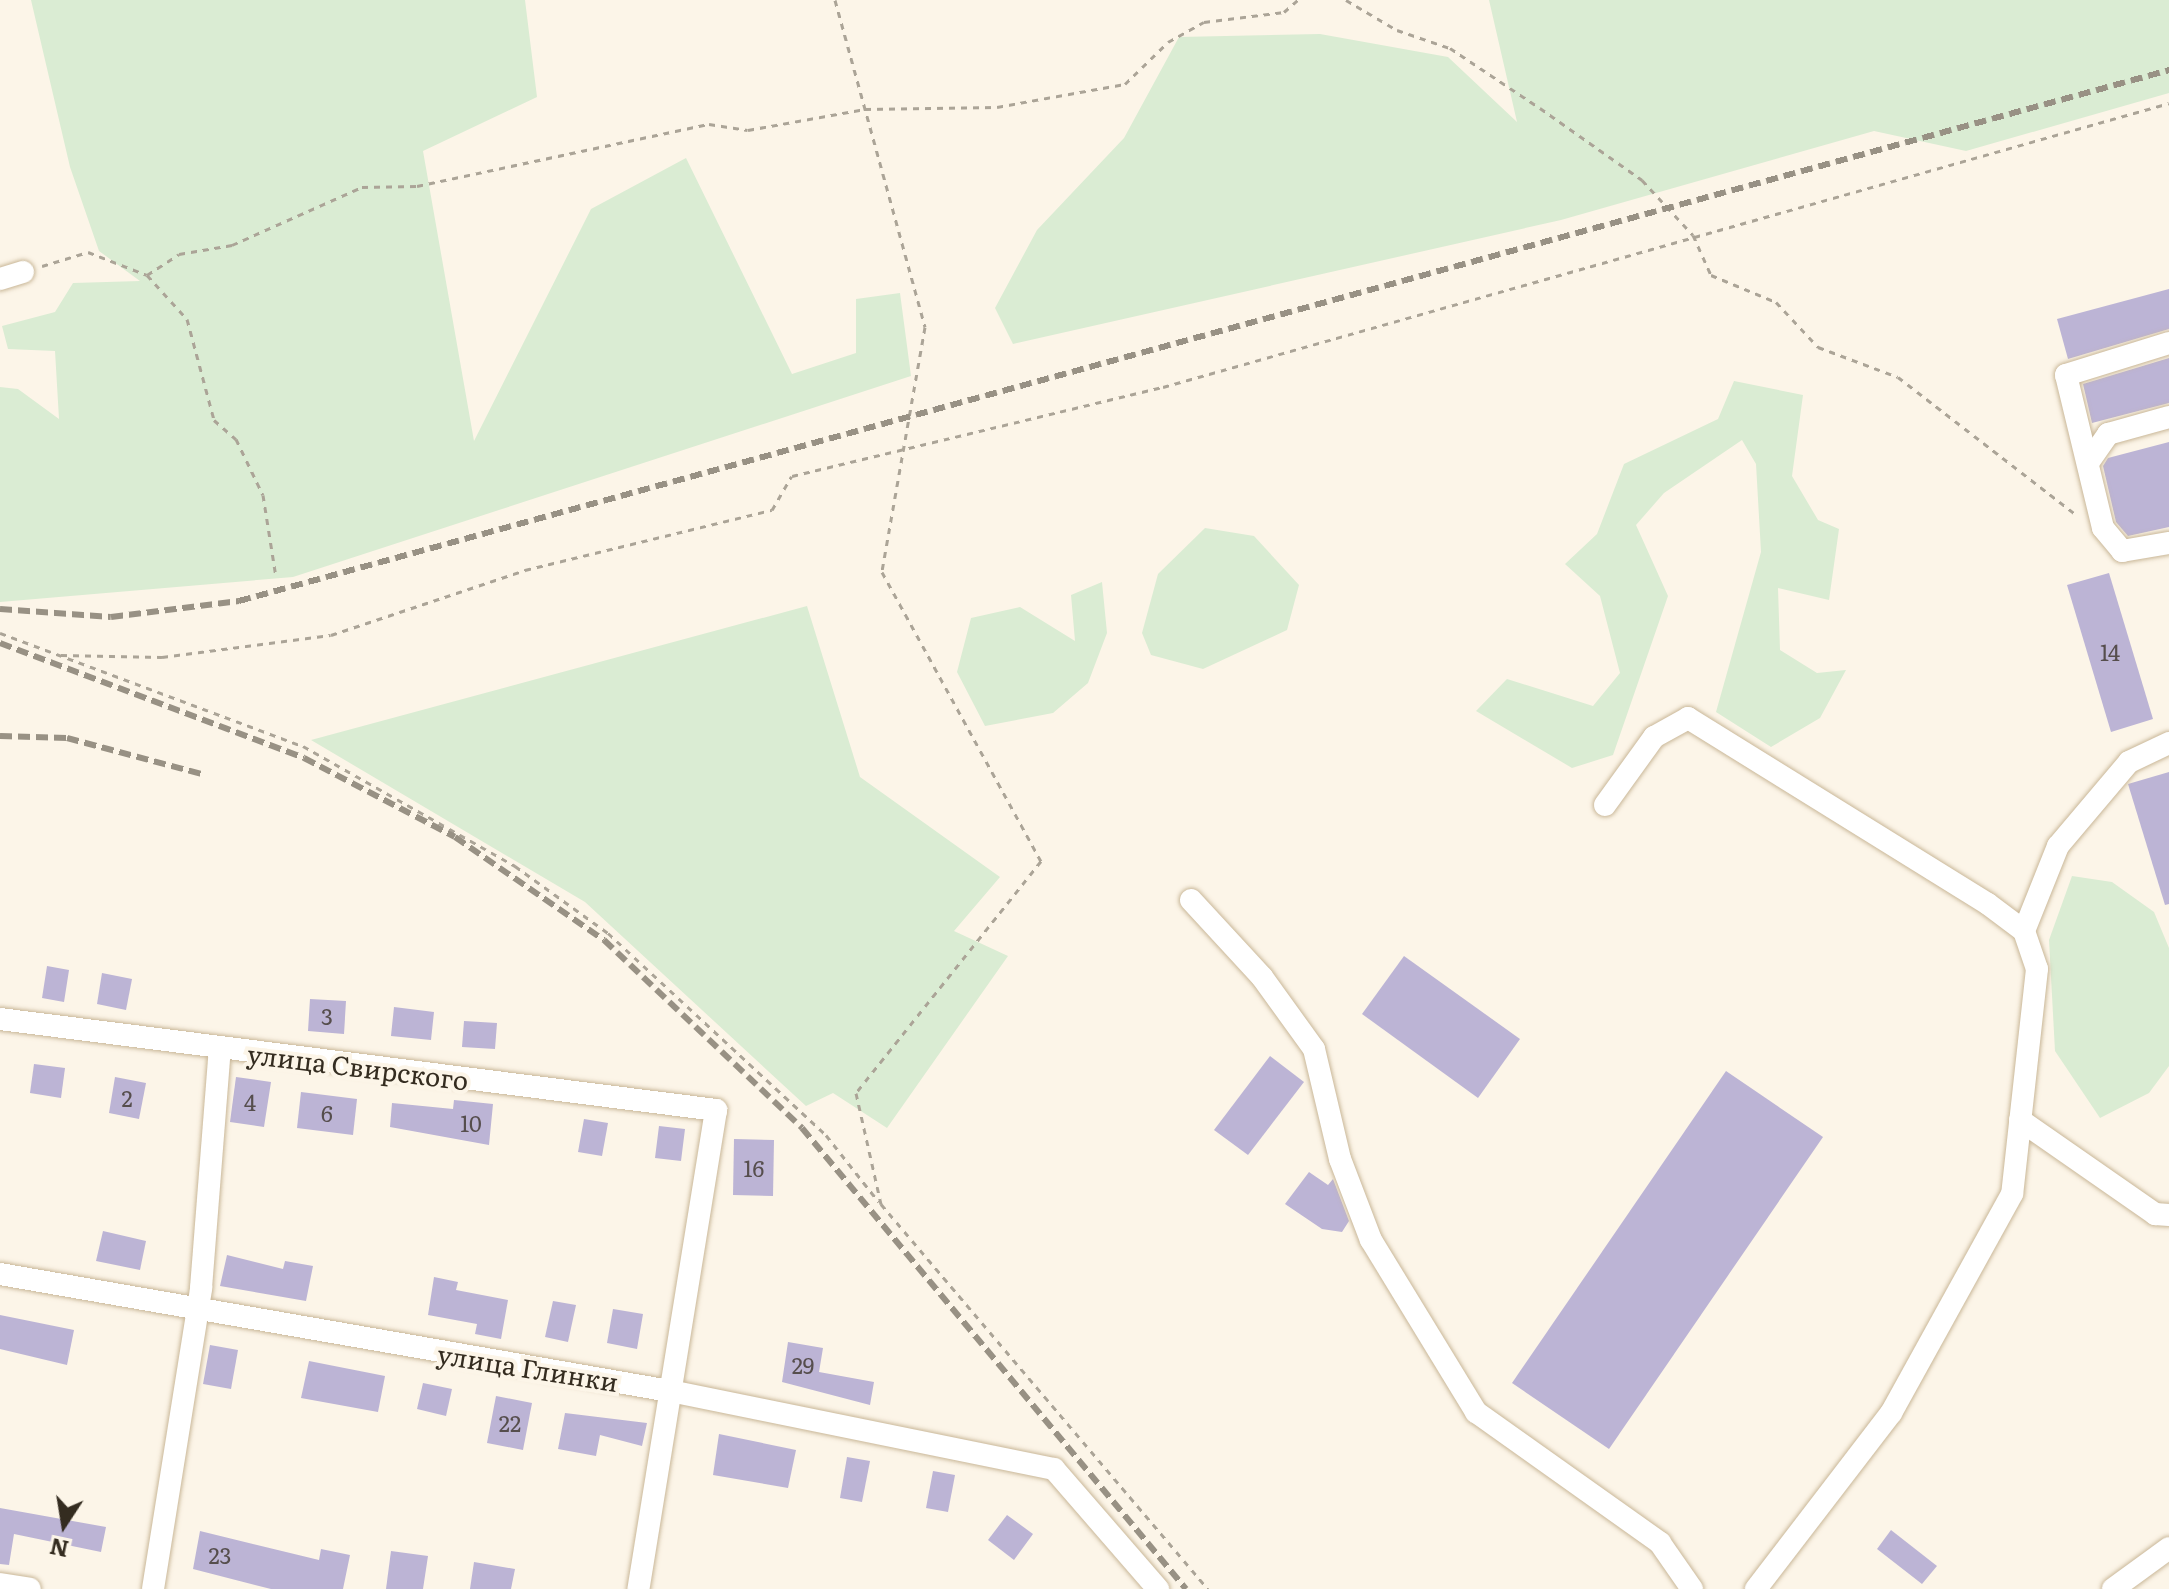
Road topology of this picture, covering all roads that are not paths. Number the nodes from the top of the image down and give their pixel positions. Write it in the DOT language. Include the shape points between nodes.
graph roads {
  1 [pos="23,272"];
  2 [pos="0,279"];
  3 [pos="2169,343"];
  4 [pos="2169,417"];
  5 [pos="2090,460"];
  6 [pos="2169,543"];
  7 [pos="2169,743"];
  8 [pos="1605,805"];
  9 [pos="1191,900"];
  10 [pos="2024,931"];
  11 [pos="0,1019"];
  12 [pos="220,1049"];
  13 [pos="2020,1120"];
  14 [pos="2169,1215"];
  15 [pos="0,1274"];
  16 [pos="197,1313"];
  17 [pos="670,1391"];
  18 [pos="2169,1548"];
  19 [pos="0,1584"];
  20 [pos="30,1589"];
  21 [pos="153,1589"];
  22 [pos="638,1589"];
  23 [pos="1158,1589"];
  24 [pos="1692,1589"];
  25 [pos="1756,1589"];
  26 [pos="2113,1589"];
  1 -- 2 [label="street"];
  3 -- 5 [label="street" via="2066,375"];
  4 -- 5 [label="street" via="2108,434"];
  5 -- 6 [label="street" via="2103,528 2122,551"];
  7 -- 10 [label="street" via="2129,762 2058,846"];
  8 -- 10 [label="street" via="1654,737 1688,718"];
  9 -- 24 [label="street" via="1262,977 1314,1049 1340,1159 1371,1240 1476,1412 1660,1543"];
  10 -- 13 [label="street" via="2037,969"];
  11 -- 12 [label="street, улица Свирского"];
  12 -- 16 [label="street"];
  12 -- 17 [label="street, улица Свирского" via="716,1110"];
  13 -- 14 [label="street" via="2155,1214"];
  13 -- 25 [label="street" via="2012,1194 1891,1413"];
  15 -- 16 [label="street, улица Глинки"];
  16 -- 17 [label="street, улица Глинки"];
  16 -- 21 [label="street"];
  17 -- 22 [label="street"];
  17 -- 23 [label="street, улица Глинки" via="1054,1469"];
  18 -- 26 [label="street"];
  19 -- 20 [label="street"];
}
